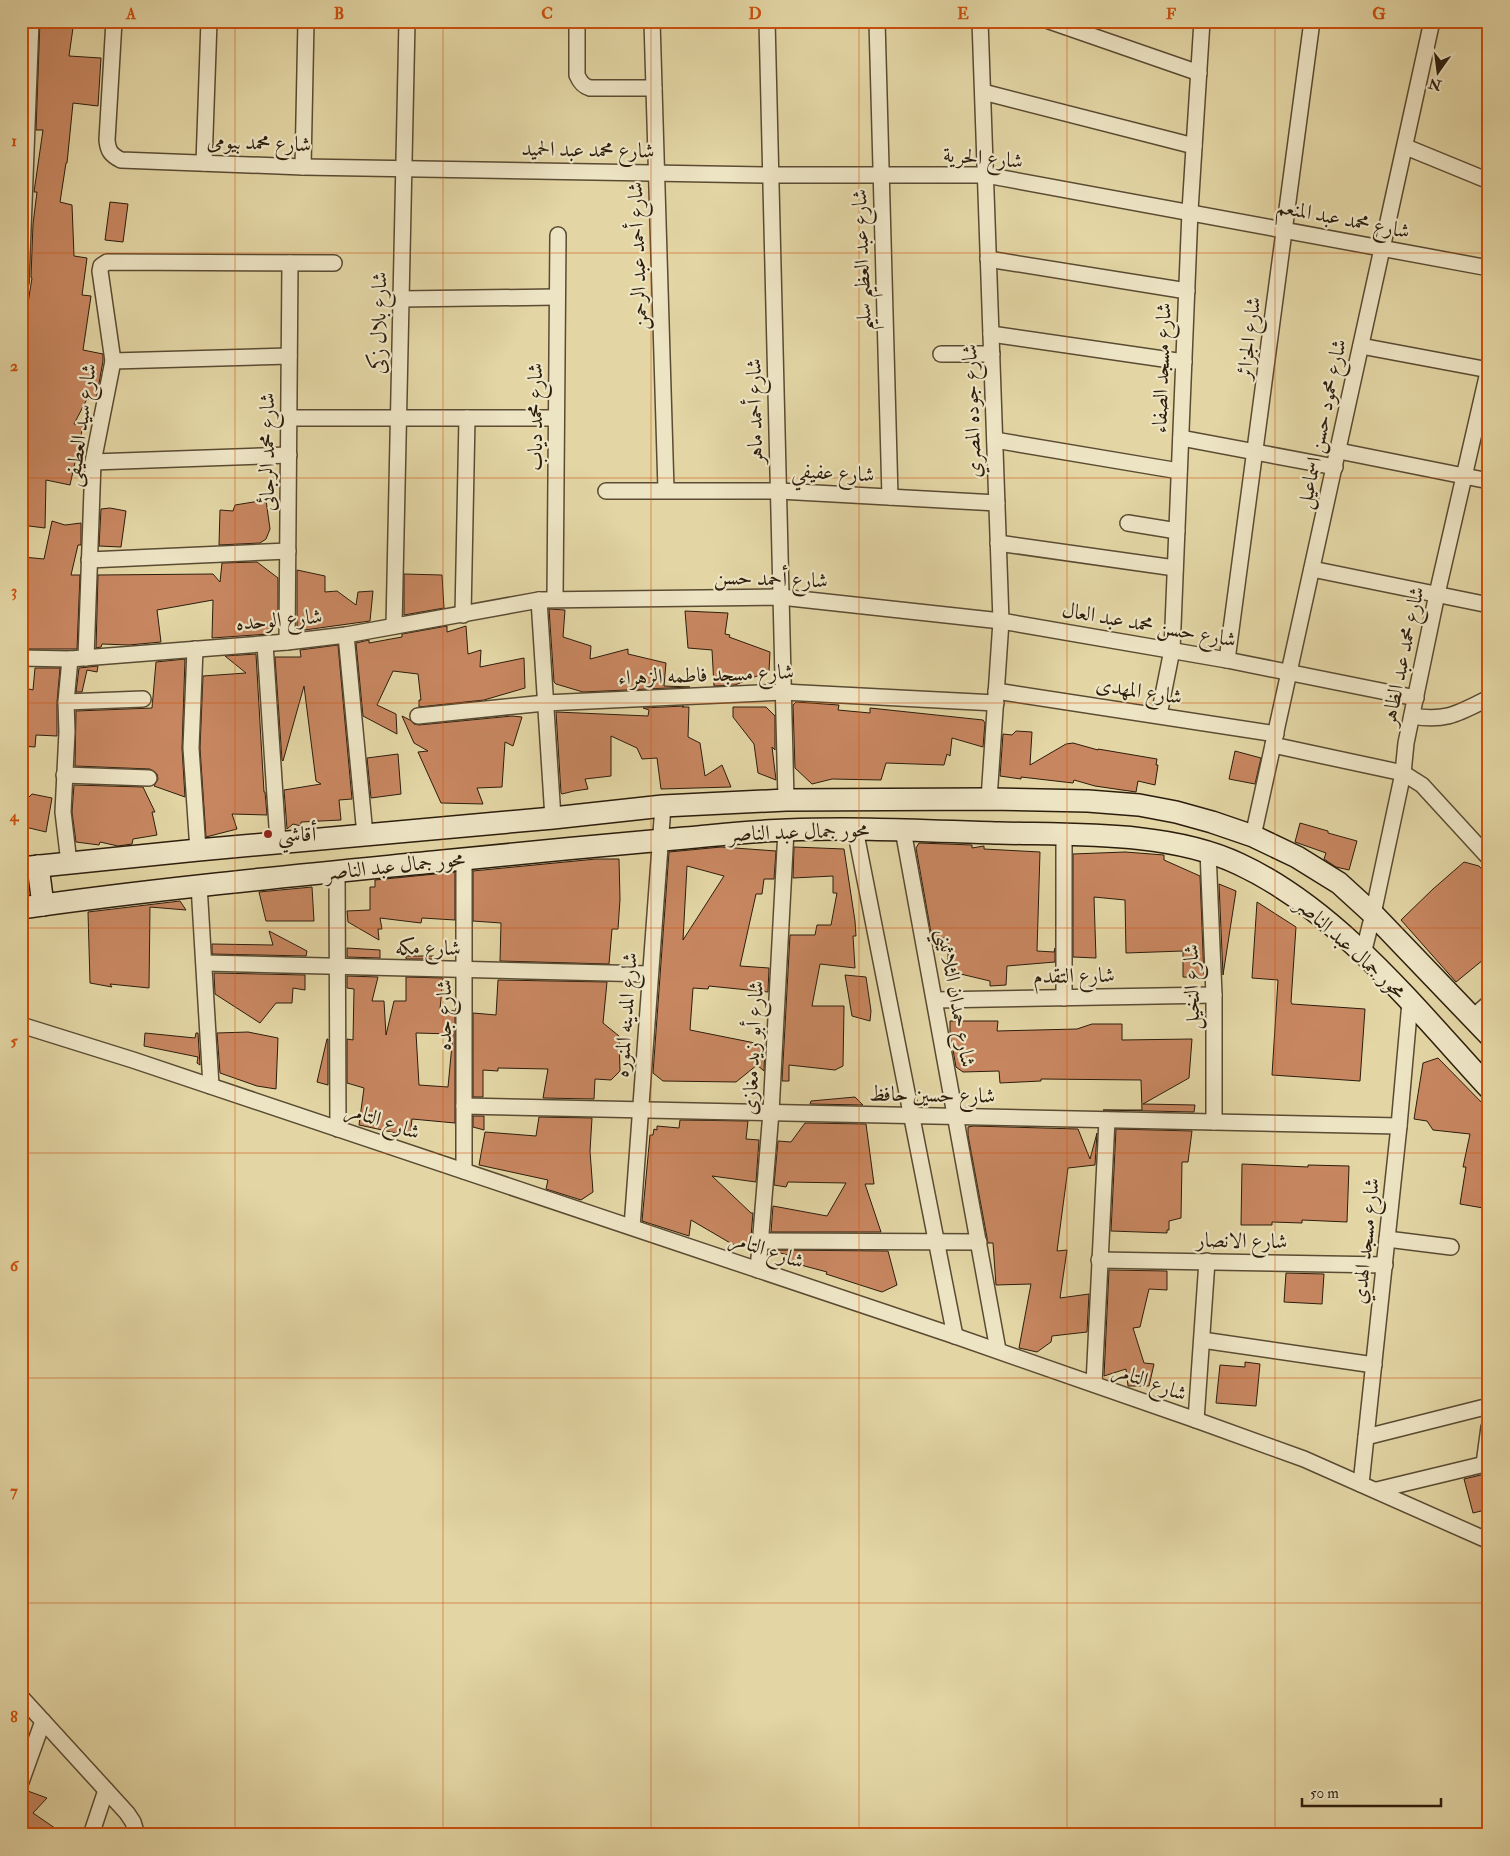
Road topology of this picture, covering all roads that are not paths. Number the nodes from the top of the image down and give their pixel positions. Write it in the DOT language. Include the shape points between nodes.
graph roads {
  1 [pos="31,21"];
  2 [pos="114,21"];
  3 [pos="209,21"];
  4 [pos="306,21"];
  5 [pos="407,21"];
  6 [pos="577,21"];
  7 [pos="652,21"];
  8 [pos="767,21"];
  9 [pos="877,21"];
  10 [pos="980,21"];
  11 [pos="1049,21"];
  12 [pos="1202,21"];
  13 [pos="1312,21"];
  14 [pos="1432,21"];
  15 [pos="1198,73"];
  16 [pos="654,88"];
  17 [pos="983,92"];
  18 [pos="1194,146"];
  19 [pos="1406,147"];
  20 [pos="204,163"];
  21 [pos="303,166"];
  22 [pos="404,168"];
  23 [pos="657,173"];
  24 [pos="881,174"];
  25 [pos="771,175"];
  26 [pos="986,175"];
  27 [pos="1489,181"];
  28 [pos="1190,211"];
  29 [pos="1284,229"];
  30 [pos="558,234"];
  31 [pos="1382,248"];
  32 [pos="988,259"];
  33 [pos="290,263"];
  34 [pos="334,263"];
  35 [pos="1489,268"];
  36 [pos="21,282"];
  37 [pos="1187,291"];
  38 [pos="557,297"];
  39 [pos="401,300"];
  40 [pos="991,334"];
  41 [pos="1361,346"];
  42 [pos="941,354"];
  43 [pos="992,354"];
  44 [pos="290,356"];
  45 [pos="113,361"];
  46 [pos="1184,362"];
  47 [pos="1489,369"];
  48 [pos="289,418"];
  49 [pos="399,418"];
  50 [pos="467,418"];
  51 [pos="556,418"];
  52 [pos="1181,438"];
  53 [pos="995,440"];
  54 [pos="1339,451"];
  55 [pos="1255,452"];
  56 [pos="289,455"];
  57 [pos="93,462"];
  58 [pos="1335,467"];
  59 [pos="1179,471"];
  60 [pos="1463,475"];
  61 [pos="1489,481"];
  62 [pos="606,490"];
  63 [pos="666,490"];
  64 [pos="779,491"];
  65 [pos="890,497"];
  66 [pos="997,503"];
  67 [pos="1128,522"];
  68 [pos="1177,531"];
  69 [pos="998,543"];
  70 [pos="288,551"];
  71 [pos="89,560"];
  72 [pos="1176,568"];
  73 [pos="1312,569"];
  74 [pos="1437,594"];
  75 [pos="781,597"];
  76 [pos="555,599"];
  77 [pos="539,600"];
  78 [pos="1489,605"];
  79 [pos="463,615"];
  80 [pos="1001,620"];
  81 [pos="394,626"];
  82 [pos="346,635"];
  83 [pos="287,642"];
  84 [pos="265,644"];
  85 [pos="195,648"];
  86 [pos="1172,650"];
  87 [pos="21,658"];
  88 [pos="86,658"];
  89 [pos="70,659"];
  90 [pos="1227,660"];
  91 [pos="1289,672"];
  92 [pos="783,692"];
  93 [pos="996,697"];
  94 [pos="1416,698"];
  95 [pos="143,699"];
  96 [pos="1488,700"];
  97 [pos="66,702"];
  98 [pos="545,703"];
  99 [pos="1158,715"];
  100 [pos="418,716"];
  101 [pos="1412,716"];
  102 [pos="1274,739"];
  103 [pos="1403,773"];
  104 [pos="64,775"];
  105 [pos="149,778"];
  106 [pos="989,799"];
  107 [pos="786,800"];
  108 [pos="662,806"];
  109 [pos="553,818"];
  110 [pos="855,829"];
  111 [pos="786,830"];
  112 [pos="903,830"];
  113 [pos="365,835"];
  114 [pos="1064,835"];
  115 [pos="1253,836"];
  116 [pos="659,840"];
  117 [pos="278,842"];
  118 [pos="198,850"];
  119 [pos="1208,851"];
  120 [pos="1489,858"];
  121 [pos="464,859"];
  122 [pos="70,863"];
  123 [pos="30,867"];
  124 [pos="337,871"];
  125 [pos="199,886"];
  126 [pos="43,905"];
  127 [pos="21,908"];
  128 [pos="1373,914"];
  129 [pos="1363,954"];
  130 [pos="204,963"];
  131 [pos="338,967"];
  132 [pos="465,970"];
  133 [pos="650,974"];
  134 [pos="1214,995"];
  135 [pos="1064,998"];
  136 [pos="935,1000"];
  137 [pos="1410,1002"];
  138 [pos="1489,1003"];
  139 [pos="1472,1018"];
  140 [pos="21,1025"];
  141 [pos="1489,1035"];
  142 [pos="211,1086"];
  143 [pos="1489,1088"];
  144 [pos="464,1106"];
  145 [pos="641,1110"];
  146 [pos="770,1112"];
  147 [pos="913,1116"];
  148 [pos="956,1117"];
  149 [pos="1107,1120"];
  150 [pos="1214,1122"];
  151 [pos="1400,1126"];
  152 [pos="338,1129"];
  153 [pos="464,1171"];
  154 [pos="632,1227"];
  155 [pos="1387,1239"];
  156 [pos="760,1241"];
  157 [pos="937,1242"];
  158 [pos="978,1242"];
  159 [pos="1451,1247"];
  160 [pos="1099,1260"];
  161 [pos="1207,1261"];
  162 [pos="1385,1265"];
  163 [pos="758,1270"];
  164 [pos="955,1336"];
  165 [pos="1202,1340"];
  166 [pos="998,1350"];
  167 [pos="1374,1365"];
  168 [pos="1094,1384"];
  169 [pos="1489,1406"];
  170 [pos="1196,1420"];
  171 [pos="1489,1427"];
  172 [pos="1366,1437"];
  173 [pos="1486,1463"];
  174 [pos="1361,1484"];
  175 [pos="1377,1490"];
  176 [pos="1489,1540"];
  177 [pos="21,1697"];
  178 [pos="43,1721"];
  179 [pos="21,1782"];
  180 [pos="106,1790"];
  181 [pos="91,1835"];
  182 [pos="136,1835"];
  1 -- 36 [label="street"];
  2 -- 20 [label="street, شارع محمد بيومى" via="108,150 120,160"];
  3 -- 20 [label="street"];
  4 -- 21 [label="street"];
  5 -- 22 [label="street, شارع بلال زكى"];
  6 -- 16 [label="street" via="577,75 584,86"];
  7 -- 16 [label="street, شارع أحمد عبد الرحمن"];
  8 -- 25 [label="street, شارع أحمد ماهر"];
  9 -- 24 [label="street, شارع عبد العظيم سليم"];
  10 -- 17 [label="street, شارع جوده المصري"];
  11 -- 15 [label="street"];
  12 -- 15 [label="street, شارع مسجد الصفاء"];
  13 -- 29 [label="street, شارع الجزائر"];
  14 -- 19 [label="street, شارع محمود حسن اسماعيل"];
  15 -- 18 [label="street, شارع مسجد الصفاء"];
  16 -- 23 [label="street, شارع أحمد عبد الرحمن"];
  17 -- 18 [label="street"];
  17 -- 26 [label="street, شارع جوده المصري"];
  18 -- 28 [label="street, شارع مسجد الصفاء"];
  19 -- 27 [label="street"];
  19 -- 31 [label="street, شارع محمود حسن اسماعيل"];
  20 -- 21 [label="street, شارع محمد بيومى"];
  21 -- 22 [label="street, شارع محمد بيومى"];
  22 -- 23 [label="street, شارع محمد عبد الحميد"];
  22 -- 39 [label="street, شارع بلال زكى"];
  23 -- 25 [label="street, شارع محمد عبد الحميد"];
  23 -- 63 [label="street, شارع أحمد عبد الرحمن"];
  24 -- 25 [label="street, شارع الحرية"];
  24 -- 26 [label="street, شارع الحرية"];
  24 -- 65 [label="street, شارع عبد العظيم سليم"];
  25 -- 64 [label="street, شارع أحمد ماهر"];
  26 -- 28 [label="street, شارع الحرية"];
  26 -- 32 [label="street, شارع جوده المصري"];
  28 -- 29 [label="street, شارع محمد عبد المنعم"];
  28 -- 37 [label="street, شارع مسجد الصفاء"];
  29 -- 31 [label="street, شارع محمد عبد المنعم"];
  29 -- 55 [label="street, شارع الجزائر"];
  30 -- 38 [label="street, شارع محمد دياب"];
  31 -- 35 [label="street, شارع محمد عبد المنعم"];
  31 -- 41 [label="street, شارع محمود حسن اسماعيل"];
  32 -- 37 [label="street"];
  32 -- 40 [label="street, شارع جوده المصري"];
  33 -- 34 [label="street"];
  33 -- 44 [label="street, شارع محمد الرجائى"];
  33 -- 45 [label="street, شارع سيد العطيفى" via="107,262 100,271"];
  37 -- 46 [label="street, شارع مسجد الصفاء"];
  38 -- 39 [label="street"];
  38 -- 51 [label="street, شارع محمد دياب"];
  39 -- 49 [label="street, شارع بلال زكى"];
  40 -- 43 [label="street, شارع جوده المصري"];
  40 -- 46 [label="street"];
  41 -- 47 [label="street"];
  41 -- 54 [label="street, شارع محمود حسن اسماعيل"];
  42 -- 43 [label="street"];
  43 -- 53 [label="street, شارع جوده المصري"];
  44 -- 45 [label="street"];
  44 -- 48 [label="street, شارع محمد الرجائى"];
  45 -- 57 [label="street, شارع سيد العطيفى"];
  46 -- 52 [label="street, شارع مسجد الصفاء"];
  47 -- 60 [label="street, شارع محمد عبد الظاهر"];
  48 -- 49 [label="street"];
  48 -- 56 [label="street, شارع محمد الرجائى"];
  49 -- 50 [label="street"];
  49 -- 81 [label="street, شارع بلال زكى"];
  50 -- 51 [label="street"];
  50 -- 79 [label="street"];
  51 -- 76 [label="street, شارع محمد دياب"];
  52 -- 55 [label="street"];
  52 -- 59 [label="street, شارع مسجد الصفاء"];
  53 -- 59 [label="street"];
  53 -- 66 [label="street, شارع جوده المصري"];
  54 -- 58 [label="street, شارع محمود حسن اسماعيل"];
  54 -- 60 [label="street"];
  55 -- 58 [label="street"];
  55 -- 90 [label="street, شارع الجزائر"];
  56 -- 57 [label="street"];
  56 -- 70 [label="street, شارع محمد الرجائى"];
  57 -- 71 [label="street, شارع سيد العطيفى"];
  58 -- 73 [label="street, شارع محمود حسن اسماعيل"];
  59 -- 68 [label="street, شارع مسجد الصفاء"];
  60 -- 61 [label="street"];
  60 -- 74 [label="street, شارع محمد عبد الظاهر"];
  62 -- 63 [label="street, شارع عفيفي"];
  63 -- 64 [label="street, شارع عفيفي"];
  64 -- 65 [label="street, شارع عفيفي"];
  64 -- 75 [label="street, شارع أحمد ماهر"];
  65 -- 66 [label="street, شارع عفيفي"];
  66 -- 69 [label="street, شارع جوده المصري"];
  67 -- 68 [label="street"];
  68 -- 72 [label="street, شارع مسجد الصفاء"];
  69 -- 72 [label="street"];
  69 -- 80 [label="street, شارع جوده المصري"];
  70 -- 71 [label="street"];
  70 -- 83 [label="street, شارع محمد الرجائى"];
  71 -- 88 [label="street, شارع سيد العطيفى"];
  72 -- 86 [label="street, شارع مسجد الصفاء"];
  73 -- 74 [label="street"];
  73 -- 91 [label="street, شارع محمود حسن اسماعيل"];
  74 -- 78 [label="street"];
  74 -- 94 [label="street, شارع محمد عبد الظاهر"];
  75 -- 76 [label="street, شارع أحمد حسن"];
  75 -- 80 [label="street, شارع أحمد حسن"];
  75 -- 92 [label="street, شارع أحمد ماهر"];
  76 -- 77 [label="street, شارع أحمد حسن"];
  77 -- 79 [label="street, شارع الوحده"];
  77 -- 98 [label="street"];
  79 -- 81 [label="street, شارع الوحده"];
  80 -- 86 [label="street, شارع حسن محمد عبد العال"];
  80 -- 93 [label="street, شارع جوده المصري"];
  81 -- 82 [label="street, شارع الوحده"];
  82 -- 83 [label="street, شارع الوحده"];
  82 -- 113 [label="street"];
  83 -- 84 [label="street, شارع الوحده"];
  84 -- 85 [label="street, شارع الوحده"];
  84 -- 117 [label="street"];
  85 -- 88 [label="street, شارع الوحده"];
  85 -- 118 [label="street" via="191,748"];
  86 -- 90 [label="street, شارع حسن محمد عبد العال"];
  86 -- 99 [label="street, شارع مسجد الصفاء"];
  87 -- 89 [label="street, شارع الوحده"];
  88 -- 89 [label="street, شارع الوحده"];
  89 -- 97 [label="street"];
  90 -- 91 [label="street, شارع حسن محمد عبد العال"];
  91 -- 94 [label="street, شارع حسن محمد عبد العال"];
  91 -- 102 [label="street, شارع محمود حسن اسماعيل"];
  92 -- 93 [label="street, شارع مسجد فاطمه الزهراء"];
  92 -- 98 [label="street, شارع مسجد فاطمه الزهراء"];
  92 -- 107 [label="street, شارع أحمد ماهر"];
  93 -- 99 [label="street, شارع المهدى"];
  93 -- 106 [label="street, شارع جوده المصري"];
  94 -- 101 [label="street, شارع محمد عبد الظاهر"];
  95 -- 97 [label="street"];
  96 -- 101 [label="street" via="1451,717 1430,720"];
  97 -- 104 [label="street"];
  98 -- 100 [label="street, شارع مسجد فاطمه الزهراء"];
  98 -- 109 [label="street"];
  99 -- 102 [label="street, شارع المهدى"];
  101 -- 103 [label="street, شارع محمد عبد الظاهر"];
  102 -- 103 [label="street, شارع المهدى"];
  102 -- 115 [label="street, شارع محمود حسن اسماعيل"];
  103 -- 120 [label="street" via="1422,785"];
  103 -- 128 [label="street, شارع محمد عبد الظاهر"];
  104 -- 105 [label="street"];
  104 -- 122 [label="street" via="63,812"];
  106 -- 107 [label="street, محور جمال عبد الناصر"];
  106 -- 115 [label="street, محور جمال عبد الناصر" via="1139,805 1203,819"];
  107 -- 108 [label="street, محور جمال عبد الناصر"];
  108 -- 109 [label="street, محور جمال عبد الناصر"];
  108 -- 116 [label="street, شارع المدينه المنوره"];
  109 -- 113 [label="street, محور جمال عبد الناصر"];
  110 -- 111 [label="street, محور جمال عبد الناصر"];
  110 -- 112 [label="street, محور جمال عبد الناصر"];
  110 -- 147 [label="street"];
  111 -- 116 [label="street, محور جمال عبد الناصر"];
  111 -- 146 [label="street, شارع أبو زيد مغازى"];
  112 -- 114 [label="street, محور جمال عبد الناصر"];
  112 -- 136 [label="street, شارع حمدان الثلاثيني"];
  113 -- 117 [label="street, محور جمال عبد الناصر"];
  114 -- 119 [label="street, محور جمال عبد الناصر" via="1150,840"];
  114 -- 135 [label="street"];
  115 -- 128 [label="street, محور جمال عبد الناصر" via="1339,883"];
  116 -- 121 [label="street, محور جمال عبد الناصر"];
  116 -- 133 [label="street, شارع المدينه المنوره"];
  117 -- 118 [label="street, محور جمال عبد الناصر"];
  118 -- 122 [label="street, محور جمال عبد الناصر"];
  119 -- 129 [label="street, محور جمال عبد الناصر" via="1240,864 1297,898"];
  119 -- 134 [label="street, شارع النخيل"];
  121 -- 124 [label="street, محور جمال عبد الناصر"];
  121 -- 132 [label="street, شارع جده"];
  122 -- 123 [label="street, محور جمال عبد الناصر"];
  123 -- 126 [label="street"];
  124 -- 125 [label="street, محور جمال عبد الناصر"];
  124 -- 131 [label="street"];
  125 -- 126 [label="street, محور جمال عبد الناصر"];
  125 -- 130 [label="street"];
  126 -- 127 [label="street, محور جمال عبد الناصر"];
  128 -- 129 [label="street, شارع محمد عبد الظاهر"];
  128 -- 139 [label="street, محور جمال عبد الناصر"];
  129 -- 137 [label="street, محور جمال عبد الناصر"];
  130 -- 131 [label="street, شارع مكه"];
  130 -- 142 [label="street"];
  131 -- 132 [label="street, شارع مكه"];
  131 -- 152 [label="street"];
  132 -- 133 [label="street, شارع مكه"];
  132 -- 144 [label="street, شارع جده"];
  133 -- 145 [label="street, شارع المدينه المنوره"];
  134 -- 135 [label="street, شارع التقدم"];
  134 -- 150 [label="street, شارع النخيل"];
  135 -- 136 [label="street, شارع التقدم"];
  136 -- 148 [label="street, شارع حمدان الثلاثيني"];
  137 -- 143 [label="street, محور جمال عبد الناصر"];
  137 -- 151 [label="street, شارع مسجد الهدي"];
  138 -- 139 [label="street"];
  139 -- 141 [label="street, محور جمال عبد الناصر"];
  140 -- 142 [label="street, شارع التامر"];
  142 -- 152 [label="street, شارع التامر"];
  144 -- 145 [label="street, شارع حسين حافظ"];
  144 -- 153 [label="street, شارع جده"];
  145 -- 146 [label="street, شارع حسين حافظ"];
  145 -- 154 [label="street, شارع المدينه المنوره"];
  146 -- 147 [label="street, شارع حسين حافظ"];
  146 -- 156 [label="street, شارع أبو زيد مغازى"];
  147 -- 148 [label="street, شارع حسين حافظ"];
  147 -- 157 [label="street"];
  148 -- 149 [label="street, شارع حسين حافظ"];
  148 -- 158 [label="street, شارع حمدان الثلاثيني"];
  149 -- 150 [label="street, شارع حسين حافظ"];
  149 -- 160 [label="street"];
  150 -- 151 [label="street, شارع حسين حافظ"];
  151 -- 155 [label="street, شارع مسجد الهدي"];
  152 -- 153 [label="street, شارع التامر"];
  153 -- 154 [label="street, شارع التامر"];
  154 -- 163 [label="street, شارع التامر"];
  155 -- 159 [label="street"];
  155 -- 162 [label="street, شارع مسجد الهدي"];
  156 -- 157 [label="street"];
  156 -- 163 [label="street, شارع أبو زيد مغازى"];
  157 -- 158 [label="street"];
  157 -- 164 [label="street"];
  158 -- 166 [label="street, شارع حمدان الثلاثيني"];
  160 -- 161 [label="street, شارع الانصار"];
  160 -- 168 [label="street"];
  161 -- 162 [label="street, شارع الانصار"];
  161 -- 165 [label="street"];
  162 -- 167 [label="street, شارع مسجد الهدي"];
  163 -- 164 [label="street, شارع التامر"];
  164 -- 166 [label="street, شارع التامر"];
  165 -- 167 [label="street"];
  165 -- 170 [label="street"];
  166 -- 168 [label="street, شارع التامر"];
  167 -- 172 [label="street, شارع مسجد الهدي"];
  168 -- 170 [label="street, شارع التامر"];
  169 -- 172 [label="street"];
  170 -- 174 [label="street, شارع التامر" via="1304,1459"];
  171 -- 173 [label="street"];
  172 -- 174 [label="street, شارع مسجد الهدي"];
  173 -- 175 [label="street"];
  174 -- 175 [label="street, شارع التامر"];
  175 -- 176 [label="street, شارع التامر"];
  177 -- 178 [label="street"];
  178 -- 179 [label="street"];
  178 -- 180 [label="street"];
  180 -- 181 [label="street"];
  180 -- 182 [label="street" via="133,1822"];
}
